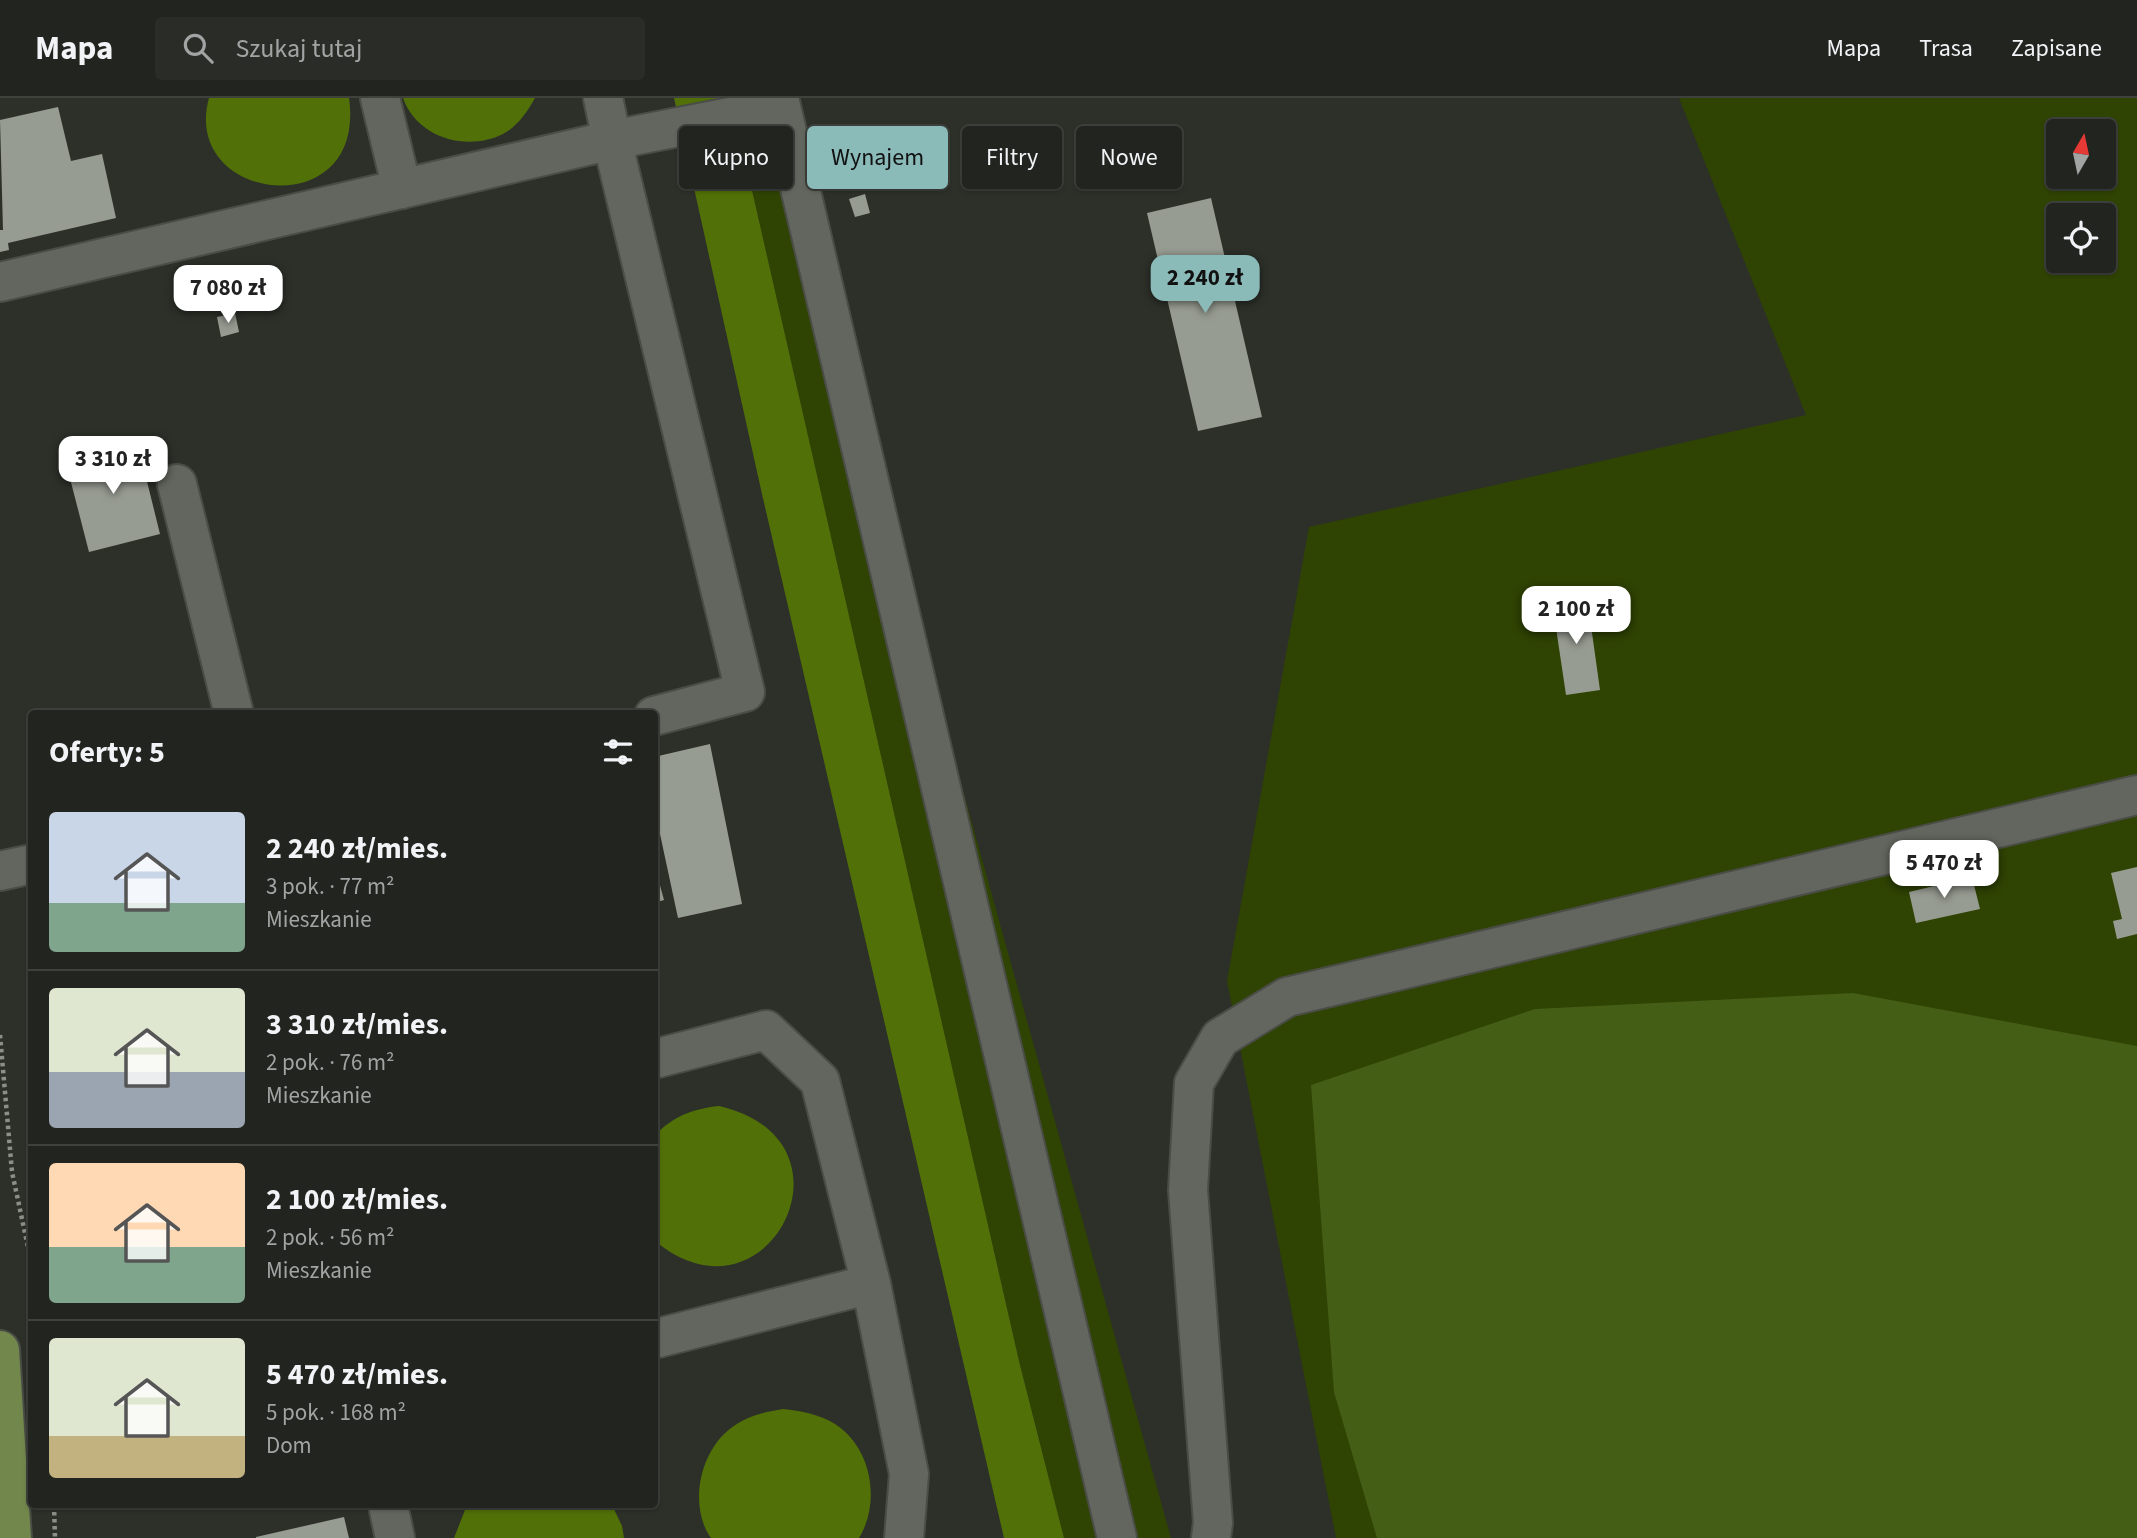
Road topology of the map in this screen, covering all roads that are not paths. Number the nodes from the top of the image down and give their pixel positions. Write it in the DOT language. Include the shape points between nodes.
graph roads {
  1 [pos="380,98"];
  2 [pos="603,98"];
  3 [pos="780,102"];
  4 [pos="612,140"];
  5 [pos="402,189"];
  6 [pos="0,282"];
  7 [pos="177,484"];
  8 [pos="233,710"];
  9 [pos="658,715"];
  10 [pos="2137,795"];
  11 [pos="28,865"];
  12 [pos="0,870"];
  13 [pos="658,1058"];
  14 [pos="871,1283"];
  15 [pos="658,1338"];
  16 [pos="0,1350"];
  17 [pos="389,1508"];
  18 [pos="12,1538"];
  19 [pos="395,1538"];
  20 [pos="904,1538"];
  21 [pos="1117,1538"];
  22 [pos="1211,1538"];
  1 -- 5 [label="lane"];
  2 -- 4 [label="lane"];
  3 -- 4 [label="lane"];
  3 -- 21 [label="lane"];
  4 -- 5 [label="lane"];
  4 -- 9 [label="lane" via="745,692"];
  5 -- 6 [label="lane"];
  7 -- 8 [label="lane"];
  10 -- 22 [label="lane" via="1287,997 1220,1038 1194,1083 1188,1190"];
  11 -- 12 [label="lane"];
  13 -- 14 [label="lane" via="766,1030 820,1080"];
  14 -- 15 [label="lane"];
  14 -- 20 [label="lane" via="909,1474"];
  16 -- 18 [label="main road"];
  17 -- 19 [label="lane"];
}
